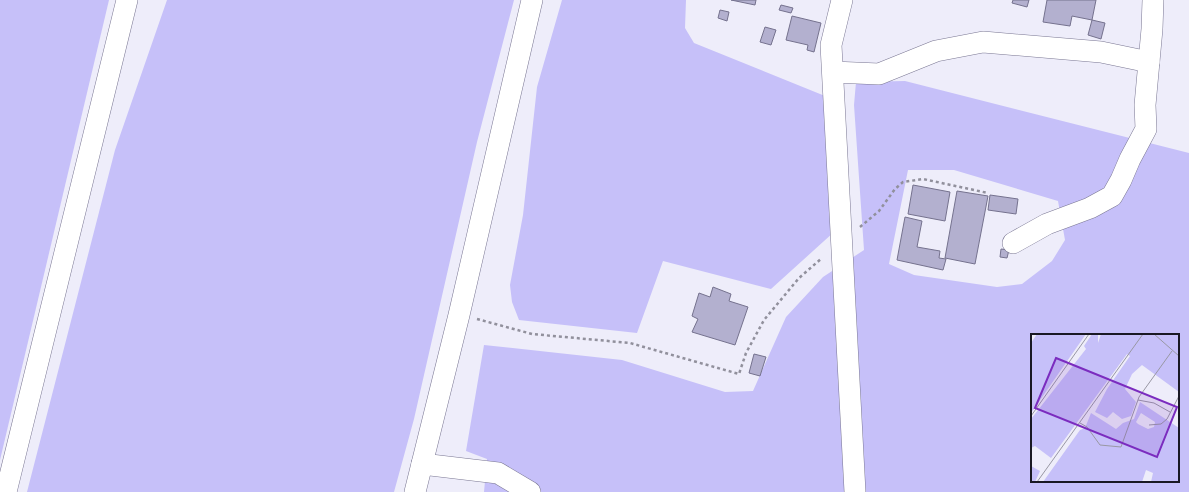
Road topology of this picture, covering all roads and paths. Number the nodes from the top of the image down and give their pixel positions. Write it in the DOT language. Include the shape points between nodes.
graph roads {
  1 [pos="127,0"];
  2 [pos="532,0"];
  3 [pos="842,0"];
  4 [pos="1152,0"];
  5 [pos="1149,62"];
  6 [pos="833,72"];
  7 [pos="988,193"];
  8 [pos="842,241"];
  9 [pos="1013,243"];
  10 [pos="459,315"];
  11 [pos="422,464"];
  12 [pos="6,492"];
  13 [pos="415,492"];
  14 [pos="530,492"];
  15 [pos="855,492"];
  1 -- 12 [label="street"];
  2 -- 10 [label="street"];
  3 -- 6 [label="street" via="831,45"];
  4 -- 5 [label="street"];
  5 -- 6 [label="street" via="1101,52 983,42 936,51 879,74"];
  5 -- 9 [label="street" via="1145,105 1146,129 1112,196 1090,208 1047,224"];
  6 -- 8 [label="street"];
  7 -- 8 [label="path" via="923,178 903,182 879,211"];
  8 -- 10 [label="path" via="799,278 764,320 746,353 739,374 630,343 532,334"];
  8 -- 15 [label="street"];
  10 -- 11 [label="street"];
  11 -- 13 [label="street"];
  11 -- 14 [label="street" via="498,473"];
}
